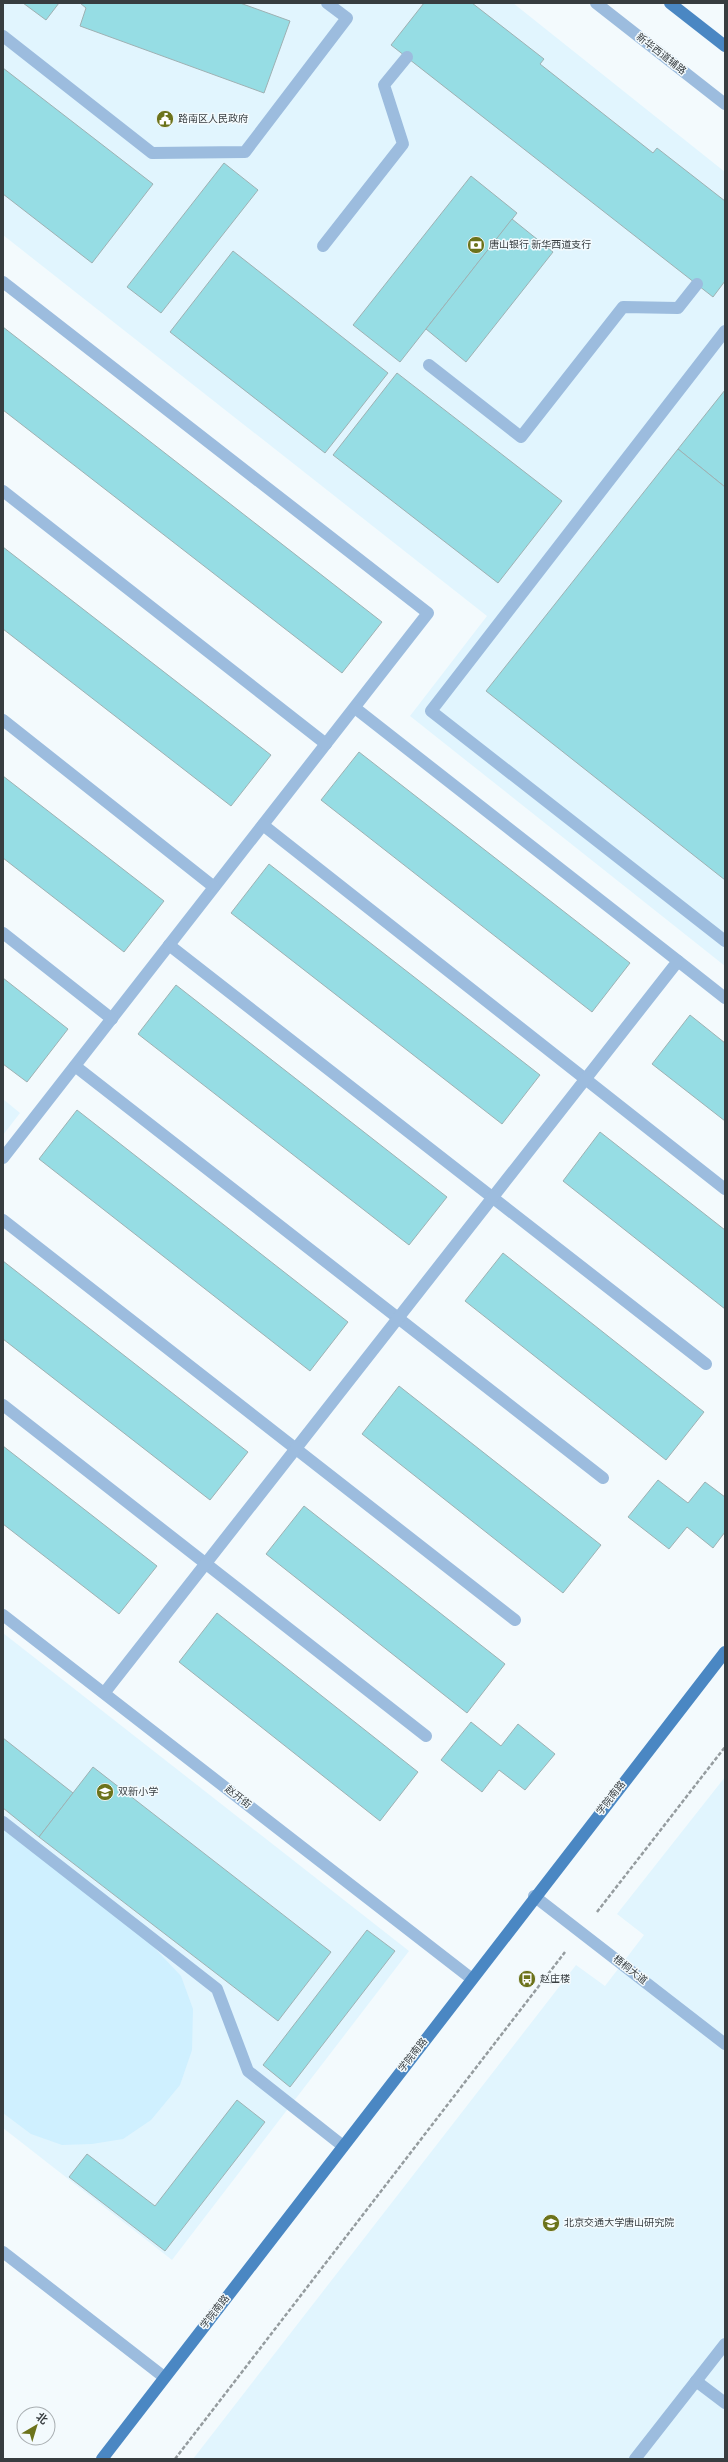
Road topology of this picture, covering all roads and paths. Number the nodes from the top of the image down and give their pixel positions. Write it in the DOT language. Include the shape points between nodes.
graph roads {
  1 [pos="327,3"];
  2 [pos="596,3"];
  3 [pos="670,3"];
  4 [pos="3,36"];
  5 [pos="725,46"];
  6 [pos="407,57"];
  7 [pos="725,104"];
  8 [pos="323,246"];
  9 [pos="3,282"];
  10 [pos="697,284"];
  11 [pos="725,331"];
  12 [pos="429,365"];
  13 [pos="3,491"];
  14 [pos="354,708"];
  15 [pos="3,720"];
  16 [pos="326,744"];
  17 [pos="263,825"];
  18 [pos="214,887"];
  19 [pos="3,933"];
  20 [pos="725,941"];
  21 [pos="169,945"];
  22 [pos="678,961"];
  23 [pos="725,998"];
  24 [pos="112,1018"];
  25 [pos="75,1066"];
  26 [pos="586,1080"];
  27 [pos="3,1158"];
  28 [pos="725,1189"];
  29 [pos="493,1197"];
  30 [pos="3,1220"];
  31 [pos="398,1318"];
  32 [pos="706,1364"];
  33 [pos="3,1405"];
  34 [pos="296,1448"];
  35 [pos="603,1478"];
  36 [pos="206,1563"];
  37 [pos="3,1615"];
  38 [pos="515,1620"];
  39 [pos="725,1652"];
  40 [pos="105,1692"];
  41 [pos="426,1736"];
  42 [pos="725,1747"];
  43 [pos="3,1822"];
  44 [pos="534,1896"];
  45 [pos="581,1932"];
  46 [pos="472,1979"];
  47 [pos="725,2044"];
  48 [pos="343,2146"];
  49 [pos="3,2252"];
  50 [pos="725,2344"];
  51 [pos="164,2378"];
  52 [pos="696,2381"];
  53 [pos="725,2403"];
  54 [pos="102,2459"];
  55 [pos="175,2459"];
  56 [pos="635,2459"];
  1 -- 4 [label="street" via="347,18 245,152 152,152"];
  2 -- 7 [label="street, 新华西道辅路"];
  3 -- 5 [label="main road"];
  6 -- 8 [label="street" via="384,86 402,144"];
  9 -- 14 [label="street" via="428,613"];
  10 -- 12 [label="street" via="678,308 623,307 521,437"];
  11 -- 20 [label="street" via="431,711"];
  13 -- 16 [label="street"];
  14 -- 16 [label="street"];
  14 -- 22 [label="street"];
  15 -- 18 [label="street"];
  16 -- 17 [label="street"];
  17 -- 18 [label="street"];
  17 -- 26 [label="street"];
  18 -- 21 [label="street"];
  19 -- 24 [label="street"];
  21 -- 24 [label="street"];
  21 -- 29 [label="street"];
  22 -- 23 [label="street"];
  22 -- 26 [label="street"];
  24 -- 25 [label="street"];
  25 -- 27 [label="street"];
  25 -- 31 [label="street"];
  26 -- 28 [label="street"];
  26 -- 29 [label="street"];
  29 -- 31 [label="street"];
  29 -- 32 [label="street"];
  30 -- 34 [label="street"];
  31 -- 34 [label="street"];
  31 -- 35 [label="street"];
  33 -- 36 [label="street"];
  34 -- 36 [label="street"];
  34 -- 38 [label="street"];
  36 -- 40 [label="street"];
  36 -- 41 [label="street"];
  37 -- 40 [label="street, 赵开街"];
  39 -- 44 [label="main road, 学院南路"];
  40 -- 46 [label="street, 赵开街"];
  42 -- 45 [label="path"];
  43 -- 48 [label="street" via="217,1989 248,2071"];
  44 -- 45 [label="street, 梧桐大道"];
  44 -- 46 [label="main road, 学院南路"];
  45 -- 47 [label="street, 梧桐大道"];
  45 -- 55 [label="path"];
  46 -- 48 [label="main road, 学院南路"];
  48 -- 51 [label="main road, 学院南路"];
  49 -- 51 [label="street"];
  50 -- 52 [label="street"];
  51 -- 54 [label="main road, 学院南路"];
  52 -- 53 [label="street"];
  52 -- 56 [label="street"];
}
